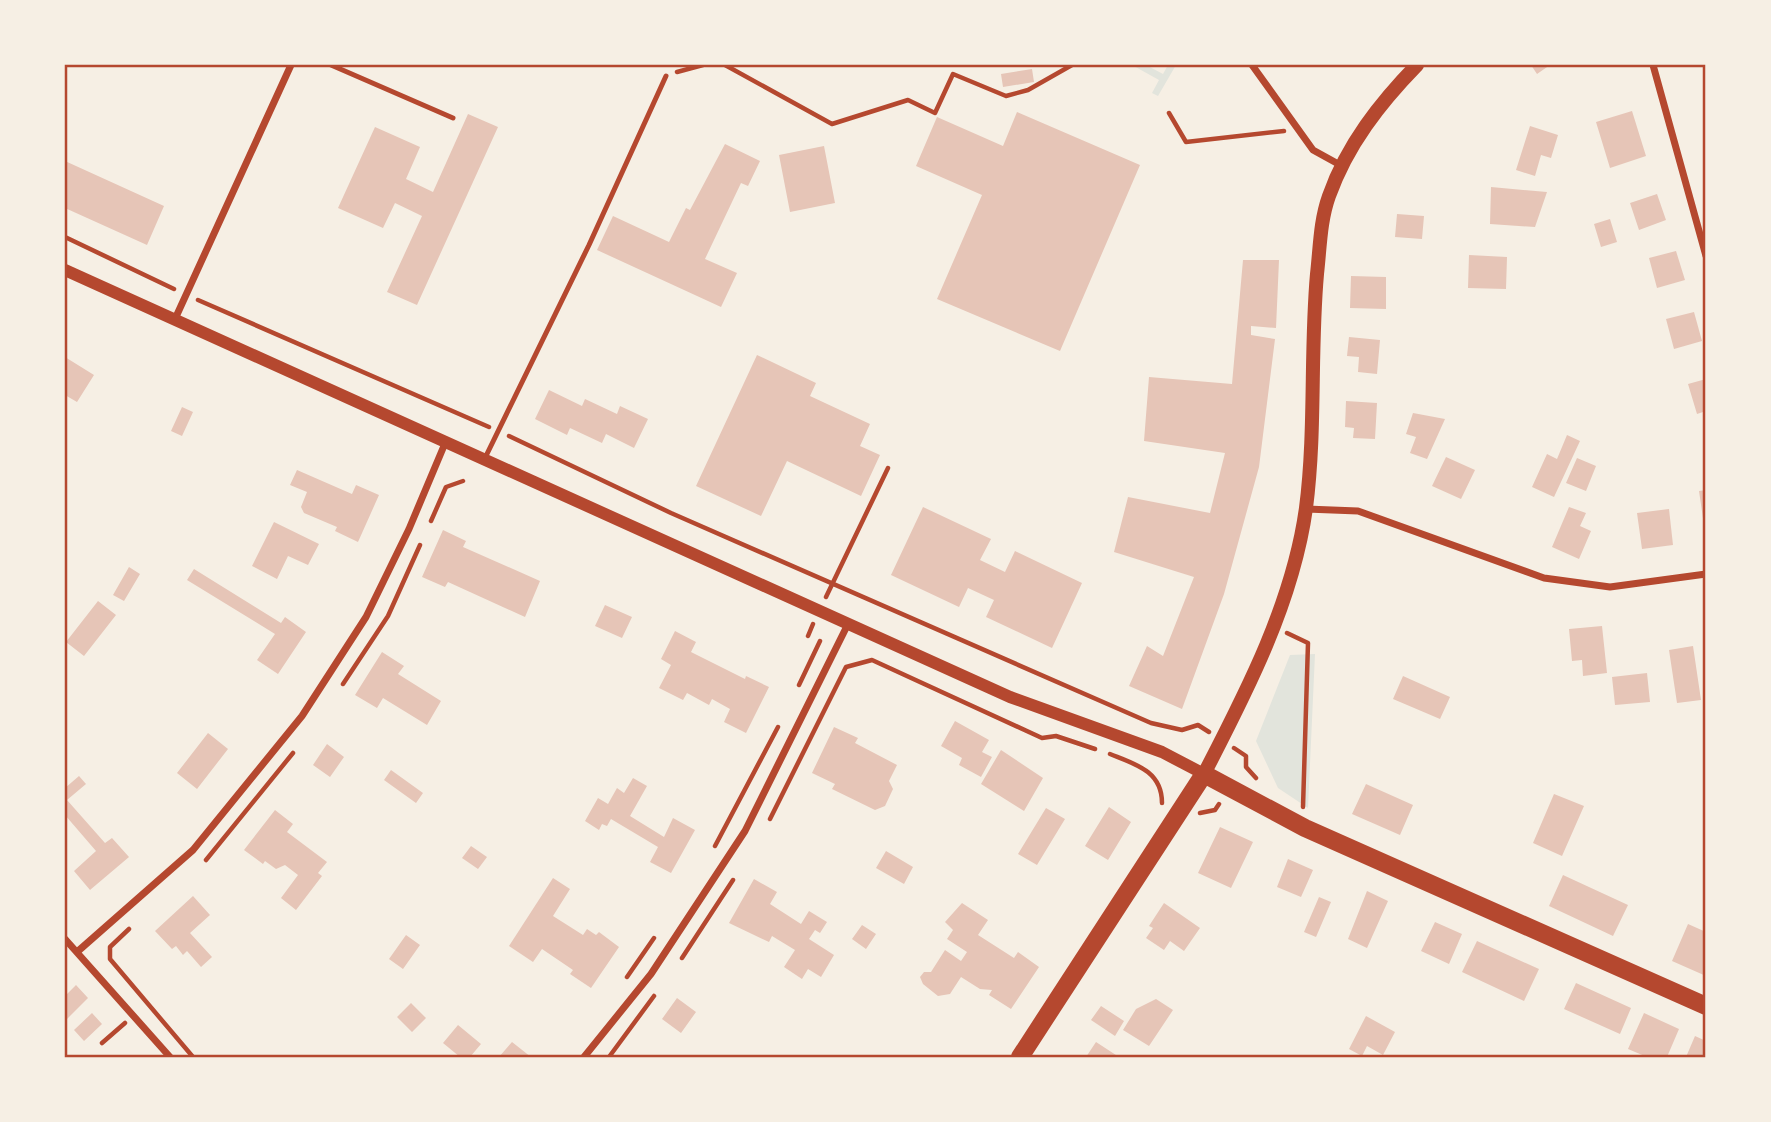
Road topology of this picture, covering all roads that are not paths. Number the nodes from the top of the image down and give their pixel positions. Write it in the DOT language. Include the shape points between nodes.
graph roads {
  1 [pos="291,65"];
  2 [pos="331,65"];
  3 [pos="1252,65"];
  4 [pos="1417,65"];
  5 [pos="1653,65"];
  6 [pos="666,76"];
  7 [pos="453,118"];
  8 [pos="1342,166"];
  9 [pos="1706,256"];
  10 [pos="65,270"];
  11 [pos="175,319"];
  12 [pos="446,440"];
  13 [pos="485,458"];
  14 [pos="1306,509"];
  15 [pos="1706,574"];
  16 [pos="848,624"];
  17 [pos="1204,774"];
  18 [pos="65,939"];
  19 [pos="77,952"];
  20 [pos="1706,1006"];
  21 [pos="170,1057"];
  22 [pos="584,1057"];
  23 [pos="1020,1057"];
  1 -- 11 [label="street"];
  2 -- 7 [label="lane"];
  3 -- 8 [label="street" via="1313,150"];
  4 -- 8 [label="main road" via="1390,93"];
  5 -- 9 [label="street"];
  6 -- 13 [label="lane"];
  8 -- 14 [label="main road" via="1322,225"];
  10 -- 11 [label="street"];
  11 -- 12 [label="street"];
  12 -- 13 [label="street"];
  12 -- 19 [label="street" via="366,617 302,716 193,850"];
  13 -- 16 [label="street"];
  14 -- 15 [label="street" via="1358,511 1544,578 1610,587"];
  14 -- 17 [label="main road" via="1273,627"];
  16 -- 17 [label="street" via="1010,697 1162,752"];
  16 -- 22 [label="street" via="745,831 651,974"];
  17 -- 20 [label="main road" via="1305,828"];
  17 -- 23 [label="main road"];
  18 -- 19 [label="street"];
  19 -- 21 [label="street"];
}
